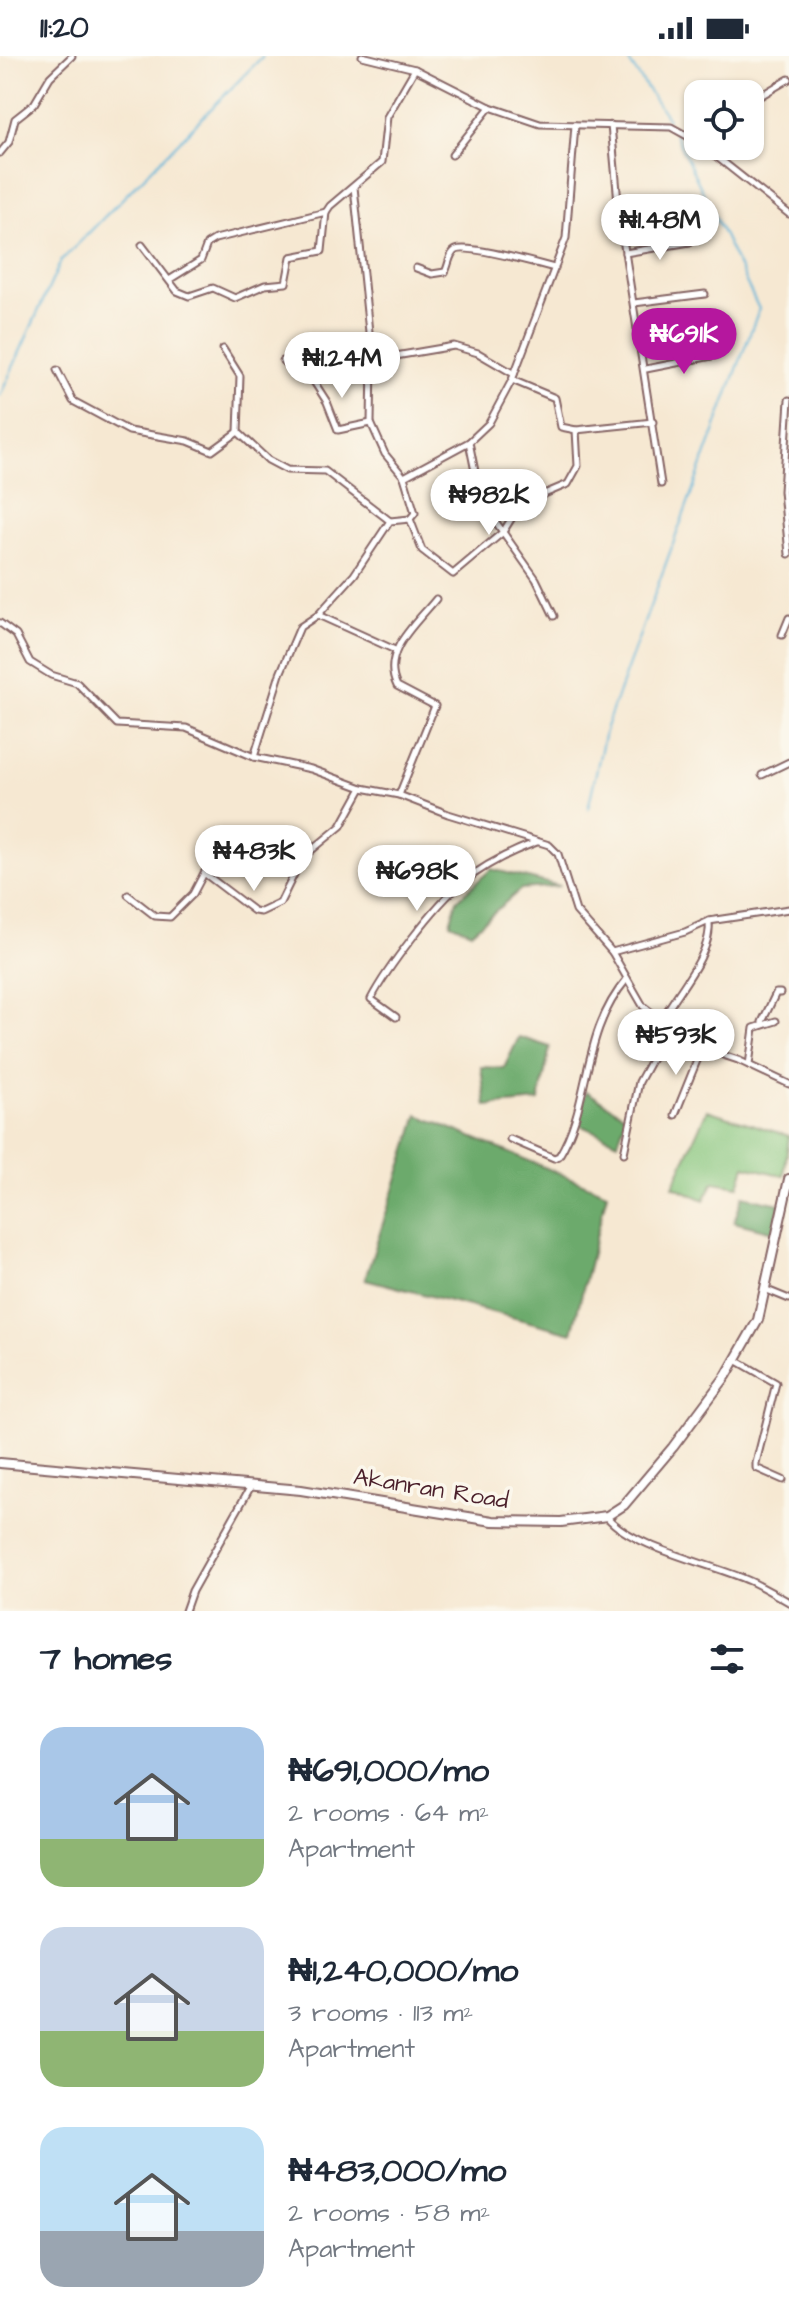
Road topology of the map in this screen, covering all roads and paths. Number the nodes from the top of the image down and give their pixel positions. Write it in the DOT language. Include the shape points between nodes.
graph roads {
  1 [pos="72,56"];
  2 [pos="362,56"];
  3 [pos="415,69"];
  4 [pos="789,79"];
  5 [pos="764,94"];
  6 [pos="490,107"];
  7 [pos="575,125"];
  8 [pos="611,125"];
  9 [pos="684,135"];
  10 [pos="0,153"];
  11 [pos="452,155"];
  12 [pos="720,160"];
  13 [pos="354,186"];
  14 [pos="326,212"];
  15 [pos="789,214"];
  16 [pos="690,242"];
  17 [pos="142,245"];
  18 [pos="625,253"];
  19 [pos="416,268"];
  20 [pos="555,268"];
  21 [pos="169,280"];
  22 [pos="705,294"];
  23 [pos="634,303"];
  24 [pos="223,349"];
  25 [pos="717,355"];
  26 [pos="283,361"];
  27 [pos="372,361"];
  28 [pos="646,369"];
  29 [pos="57,370"];
  30 [pos="309,374"];
  31 [pos="513,377"];
  32 [pos="789,400"];
  33 [pos="653,422"];
  34 [pos="371,423"];
  35 [pos="576,430"];
  36 [pos="238,432"];
  37 [pos="469,442"];
  38 [pos="404,477"];
  39 [pos="661,484"];
  40 [pos="410,519"];
  41 [pos="390,521"];
  42 [pos="503,532"];
  43 [pos="789,554"];
  44 [pos="436,599"];
  45 [pos="318,615"];
  46 [pos="554,616"];
  47 [pos="789,618"];
  48 [pos="0,623"];
  49 [pos="782,635"];
  50 [pos="395,650"];
  51 [pos="254,757"];
  52 [pos="789,762"];
  53 [pos="762,775"];
  54 [pos="362,788"];
  55 [pos="399,795"];
  56 [pos="538,842"];
  57 [pos="128,895"];
  58 [pos="789,909"];
  59 [pos="709,921"];
  60 [pos="612,952"];
  61 [pos="627,979"];
  62 [pos="780,993"];
  63 [pos="396,1017"];
  64 [pos="776,1021"];
  65 [pos="660,1023"];
  66 [pos="762,1023"];
  67 [pos="668,1029"];
  68 [pos="702,1048"];
  69 [pos="749,1065"];
  70 [pos="789,1084"];
  71 [pos="675,1115"];
  72 [pos="510,1139"];
  73 [pos="624,1153"];
  74 [pos="789,1179"];
  75 [pos="767,1290"];
  76 [pos="789,1299"];
  77 [pos="736,1360"];
  78 [pos="0,1463"];
  79 [pos="783,1480"];
  80 [pos="252,1485"];
  81 [pos="607,1516"];
  82 [pos="789,1602"];
  83 [pos="185,1611"];
  1 -- 10 [label="street" via="50,77 34,104 15,119"];
  2 -- 3 [label="street"];
  3 -- 6 [label="street"];
  3 -- 13 [label="street" via="387,117 382,162"];
  4 -- 5 [label="street"];
  6 -- 7 [label="street" via="540,124"];
  6 -- 11 [label="street"];
  7 -- 8 [label="street"];
  7 -- 20 [label="street" via="566,238"];
  8 -- 9 [label="street" via="671,127"];
  8 -- 18 [label="street"];
  12 -- 15 [label="street"];
  13 -- 14 [label="street"];
  13 -- 27 [label="street"];
  14 -- 21 [label="street" via="215,239 201,260"];
  14 -- 21 [label="street" via="322,251 291,257 284,285 265,285 235,298 213,288 189,296"];
  16 -- 18 [label="street"];
  17 -- 21 [label="street"];
  18 -- 23 [label="street"];
  19 -- 20 [label="street" via="445,272 458,249"];
  20 -- 31 [label="street"];
  22 -- 23 [label="street"];
  23 -- 28 [label="street"];
  24 -- 36 [label="street" via="240,376"];
  25 -- 28 [label="street"];
  26 -- 30 [label="street"];
  27 -- 30 [label="street"];
  27 -- 31 [label="street" via="454,346 478,353"];
  27 -- 34 [label="street"];
  28 -- 33 [label="street"];
  29 -- 36 [label="street" via="73,401 142,436 179,439 212,451"];
  30 -- 34 [label="street" via="338,430"];
  31 -- 35 [label="street" via="551,395 559,423"];
  31 -- 37 [label="street" via="489,423"];
  32 -- 43 [label="street" via="783,491"];
  33 -- 35 [label="street"];
  33 -- 39 [label="street"];
  34 -- 38 [label="street" via="385,454"];
  35 -- 42 [label="street" via="575,475 568,484 530,500"];
  36 -- 41 [label="street" via="287,470 325,471"];
  37 -- 38 [label="street"];
  37 -- 42 [label="street" via="481,501"];
  38 -- 40 [label="street" via="415,509"];
  40 -- 41 [label="street"];
  40 -- 42 [label="street" via="422,550 451,575"];
  41 -- 45 [label="street" via="354,575"];
  42 -- 46 [label="street"];
  44 -- 50 [label="street"];
  45 -- 50 [label="street"];
  45 -- 51 [label="street" via="300,627"];
  47 -- 49 [label="street"];
  48 -- 51 [label="street" via="16,635 30,662 77,683 117,724 186,728"];
  50 -- 55 [label="street" via="397,686 435,706"];
  51 -- 54 [label="street" via="311,769"];
  52 -- 53 [label="street"];
  54 -- 55 [label="street"];
  54 -- 57 [label="street" via="350,815 302,858 283,899 271,909 254,911 204,873 193,894 170,917 155,916"];
  55 -- 56 [label="street"];
  56 -- 60 [label="street" via="558,854 576,911"];
  56 -- 63 [label="street" via="460,883 412,941 372,997"];
  58 -- 59 [label="street"];
  59 -- 60 [label="street"];
  59 -- 65 [label="street" via="703,952"];
  60 -- 61 [label="street"];
  61 -- 65 [label="street"];
  61 -- 72 [label="street" via="587,1057 559,1156"];
  62 -- 66 [label="street"];
  64 -- 66 [label="street"];
  65 -- 67 [label="street"];
  66 -- 69 [label="street" via="754,1028"];
  67 -- 68 [label="street"];
  67 -- 73 [label="street" via="639,1082"];
  68 -- 69 [label="street"];
  68 -- 71 [label="street"];
  69 -- 70 [label="street"];
  74 -- 75 [label="main road"];
  75 -- 76 [label="street"];
  75 -- 77 [label="main road"];
  77 -- 79 [label="street" via="776,1383 756,1468"];
  77 -- 81 [label="main road" via="673,1447 624,1505"];
  78 -- 80 [label="main road, Akanran Road"];
  80 -- 81 [label="main road, Akanran Road" via="493,1521"];
  80 -- 83 [label="street"];
  81 -- 82 [label="street" via="619,1531"];
}
